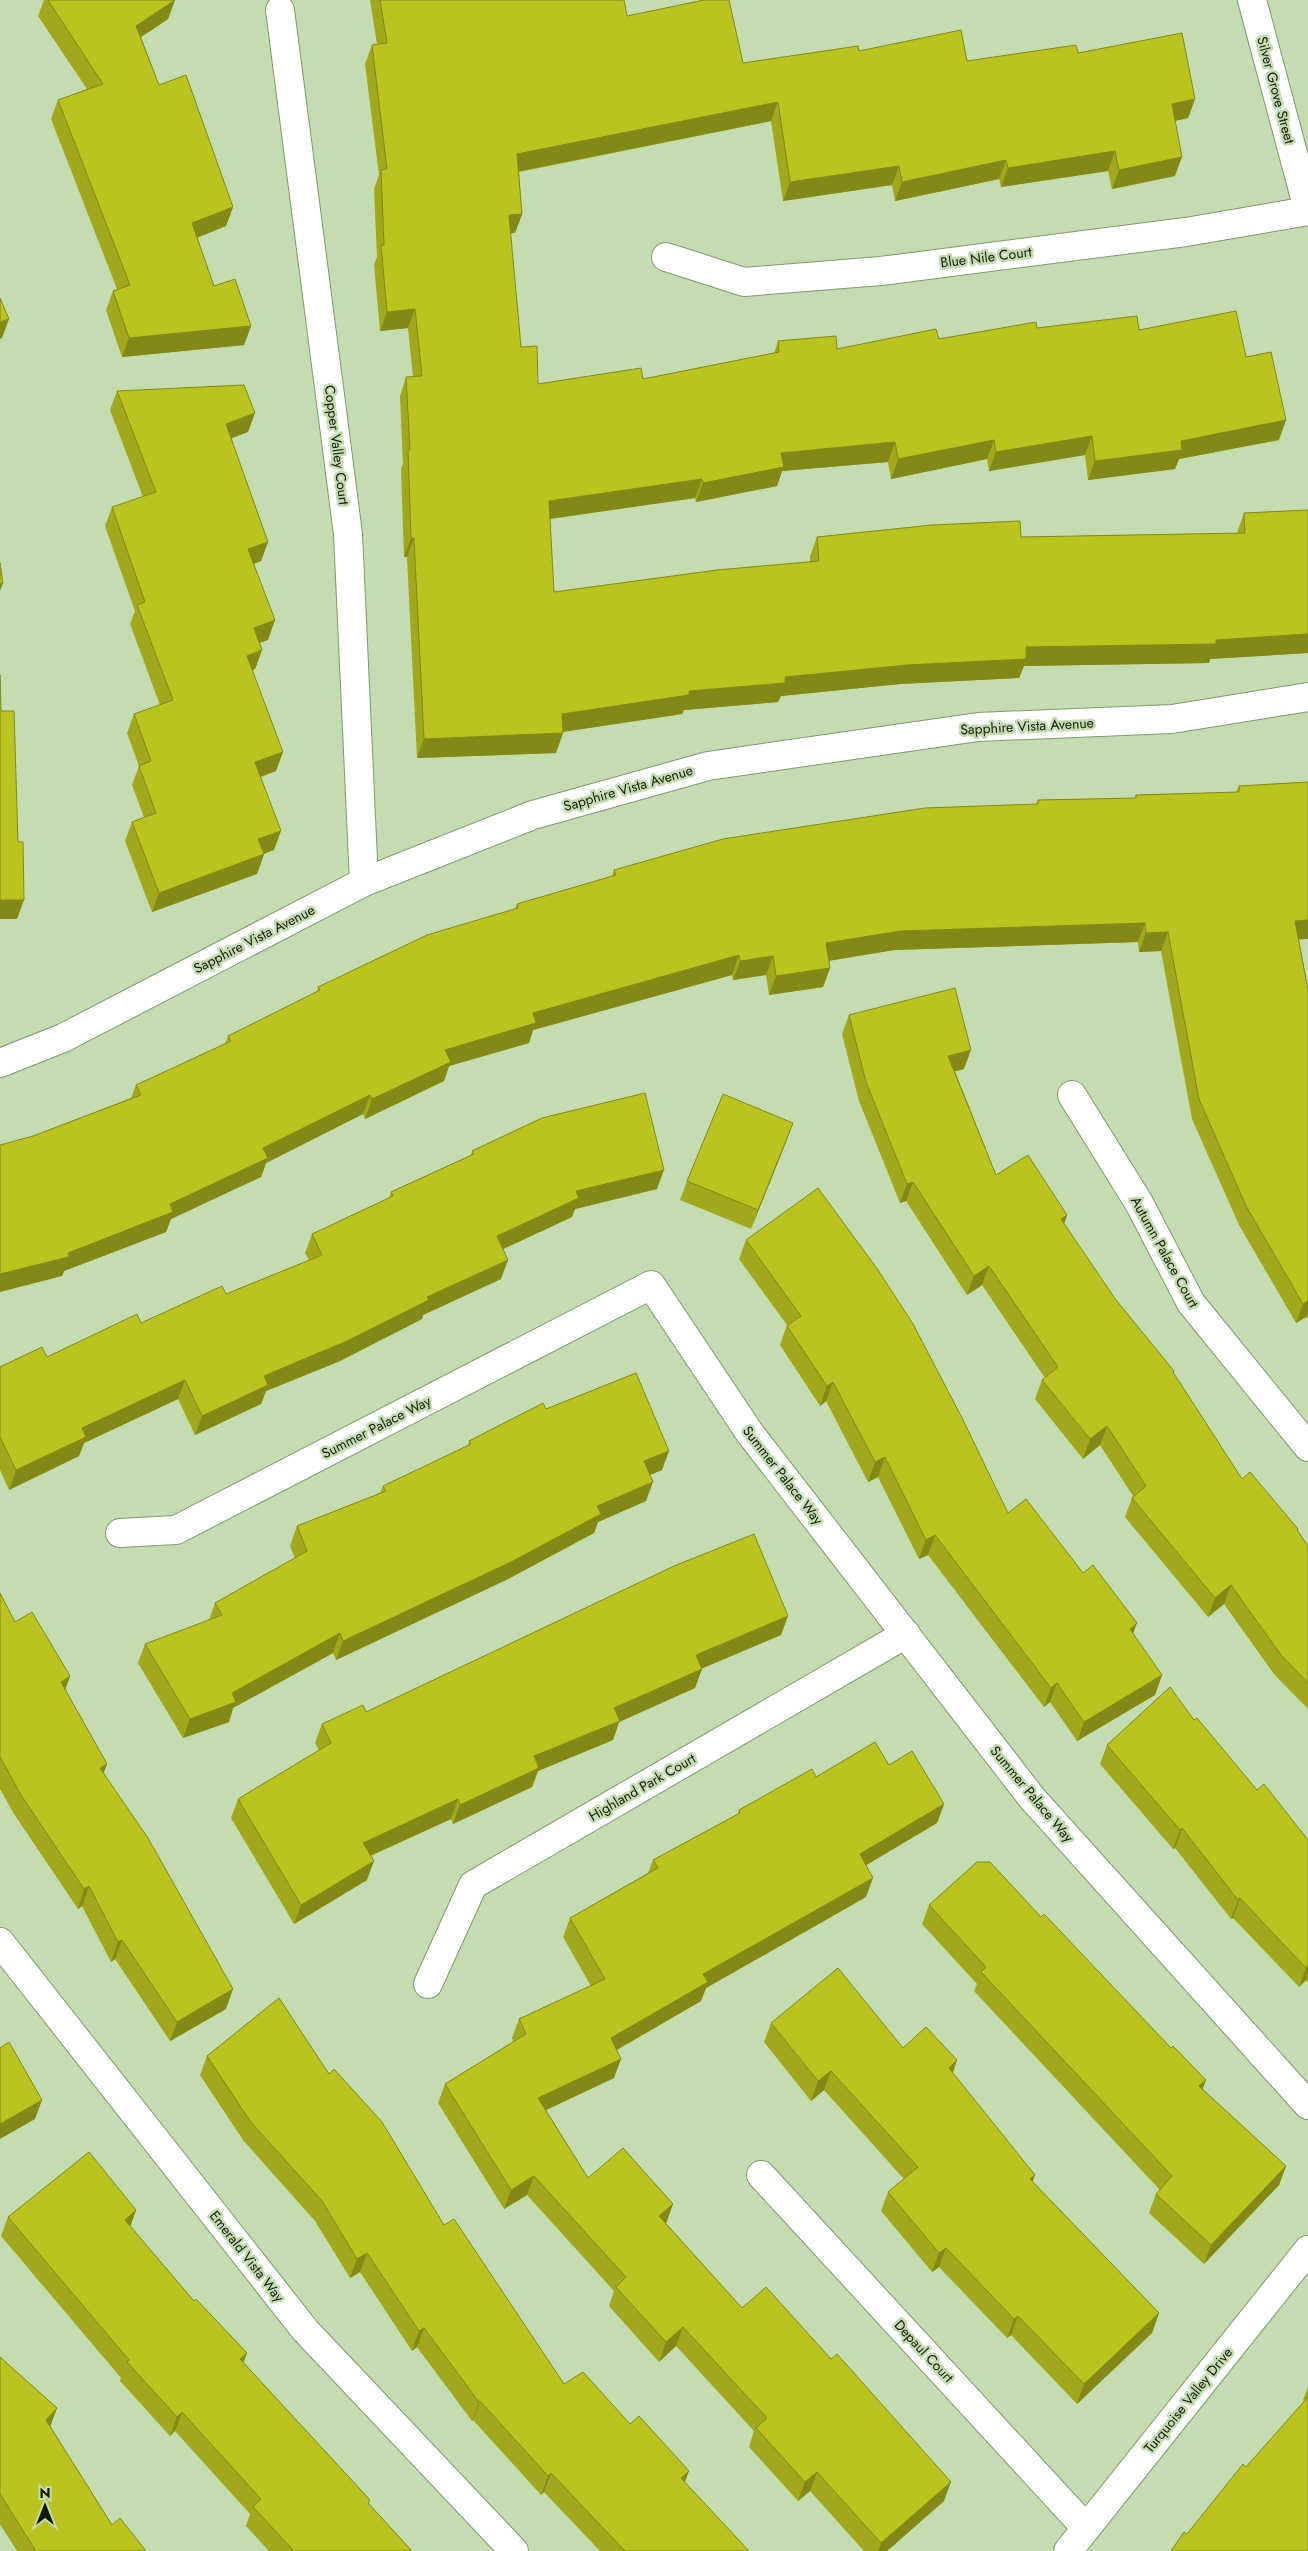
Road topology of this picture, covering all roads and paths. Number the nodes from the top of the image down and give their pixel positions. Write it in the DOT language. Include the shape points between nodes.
graph roads {
  1 [pos="1252,0"];
  2 [pos="280,10"];
  3 [pos="1308,210"];
  4 [pos="666,257"];
  5 [pos="1308,697"];
  6 [pos="364,882"];
  7 [pos="0,1063"];
  8 [pos="1072,1095"];
  9 [pos="1308,1447"];
  10 [pos="120,1533"];
  11 [pos="906,1634"];
  12 [pos="0,1942"];
  13 [pos="428,1984"];
  14 [pos="1308,2105"];
  15 [pos="762,2175"];
  16 [pos="1308,2250"];
  17 [pos="1086,2528"];
  18 [pos="514,2551"];
  19 [pos="1068,2551"];
  1 -- 3 [label="street, Silver Grove Street"];
  2 -- 6 [label="street, Copper Valley Court" via="348,534"];
  3 -- 4 [label="street, Blue Nile Court" via="1186,232 881,271 744,282"];
  5 -- 6 [label="street, Sapphire Vista Avenue" via="1172,718 978,726 708,766 533,815"];
  6 -- 7 [label="street, Sapphire Vista Avenue" via="63,1038"];
  8 -- 9 [label="street, Autumn Palace Court" via="1139,1203 1191,1303"];
  10 -- 11 [label="street, Summer Palace Way" via="176,1530 651,1285 748,1432"];
  11 -- 13 [label="street, Highland Park Court" via="473,1885"];
  11 -- 14 [label="street, Summer Palace Way" via="1032,1798"];
  12 -- 18 [label="street, Emerald Vista Way" via="306,2330"];
  15 -- 17 [label="street, Depaul Court"];
  16 -- 17 [label="street, Turquoise Valley Drive"];
  17 -- 19 [label="street, Turquoise Valley Drive"];
}
